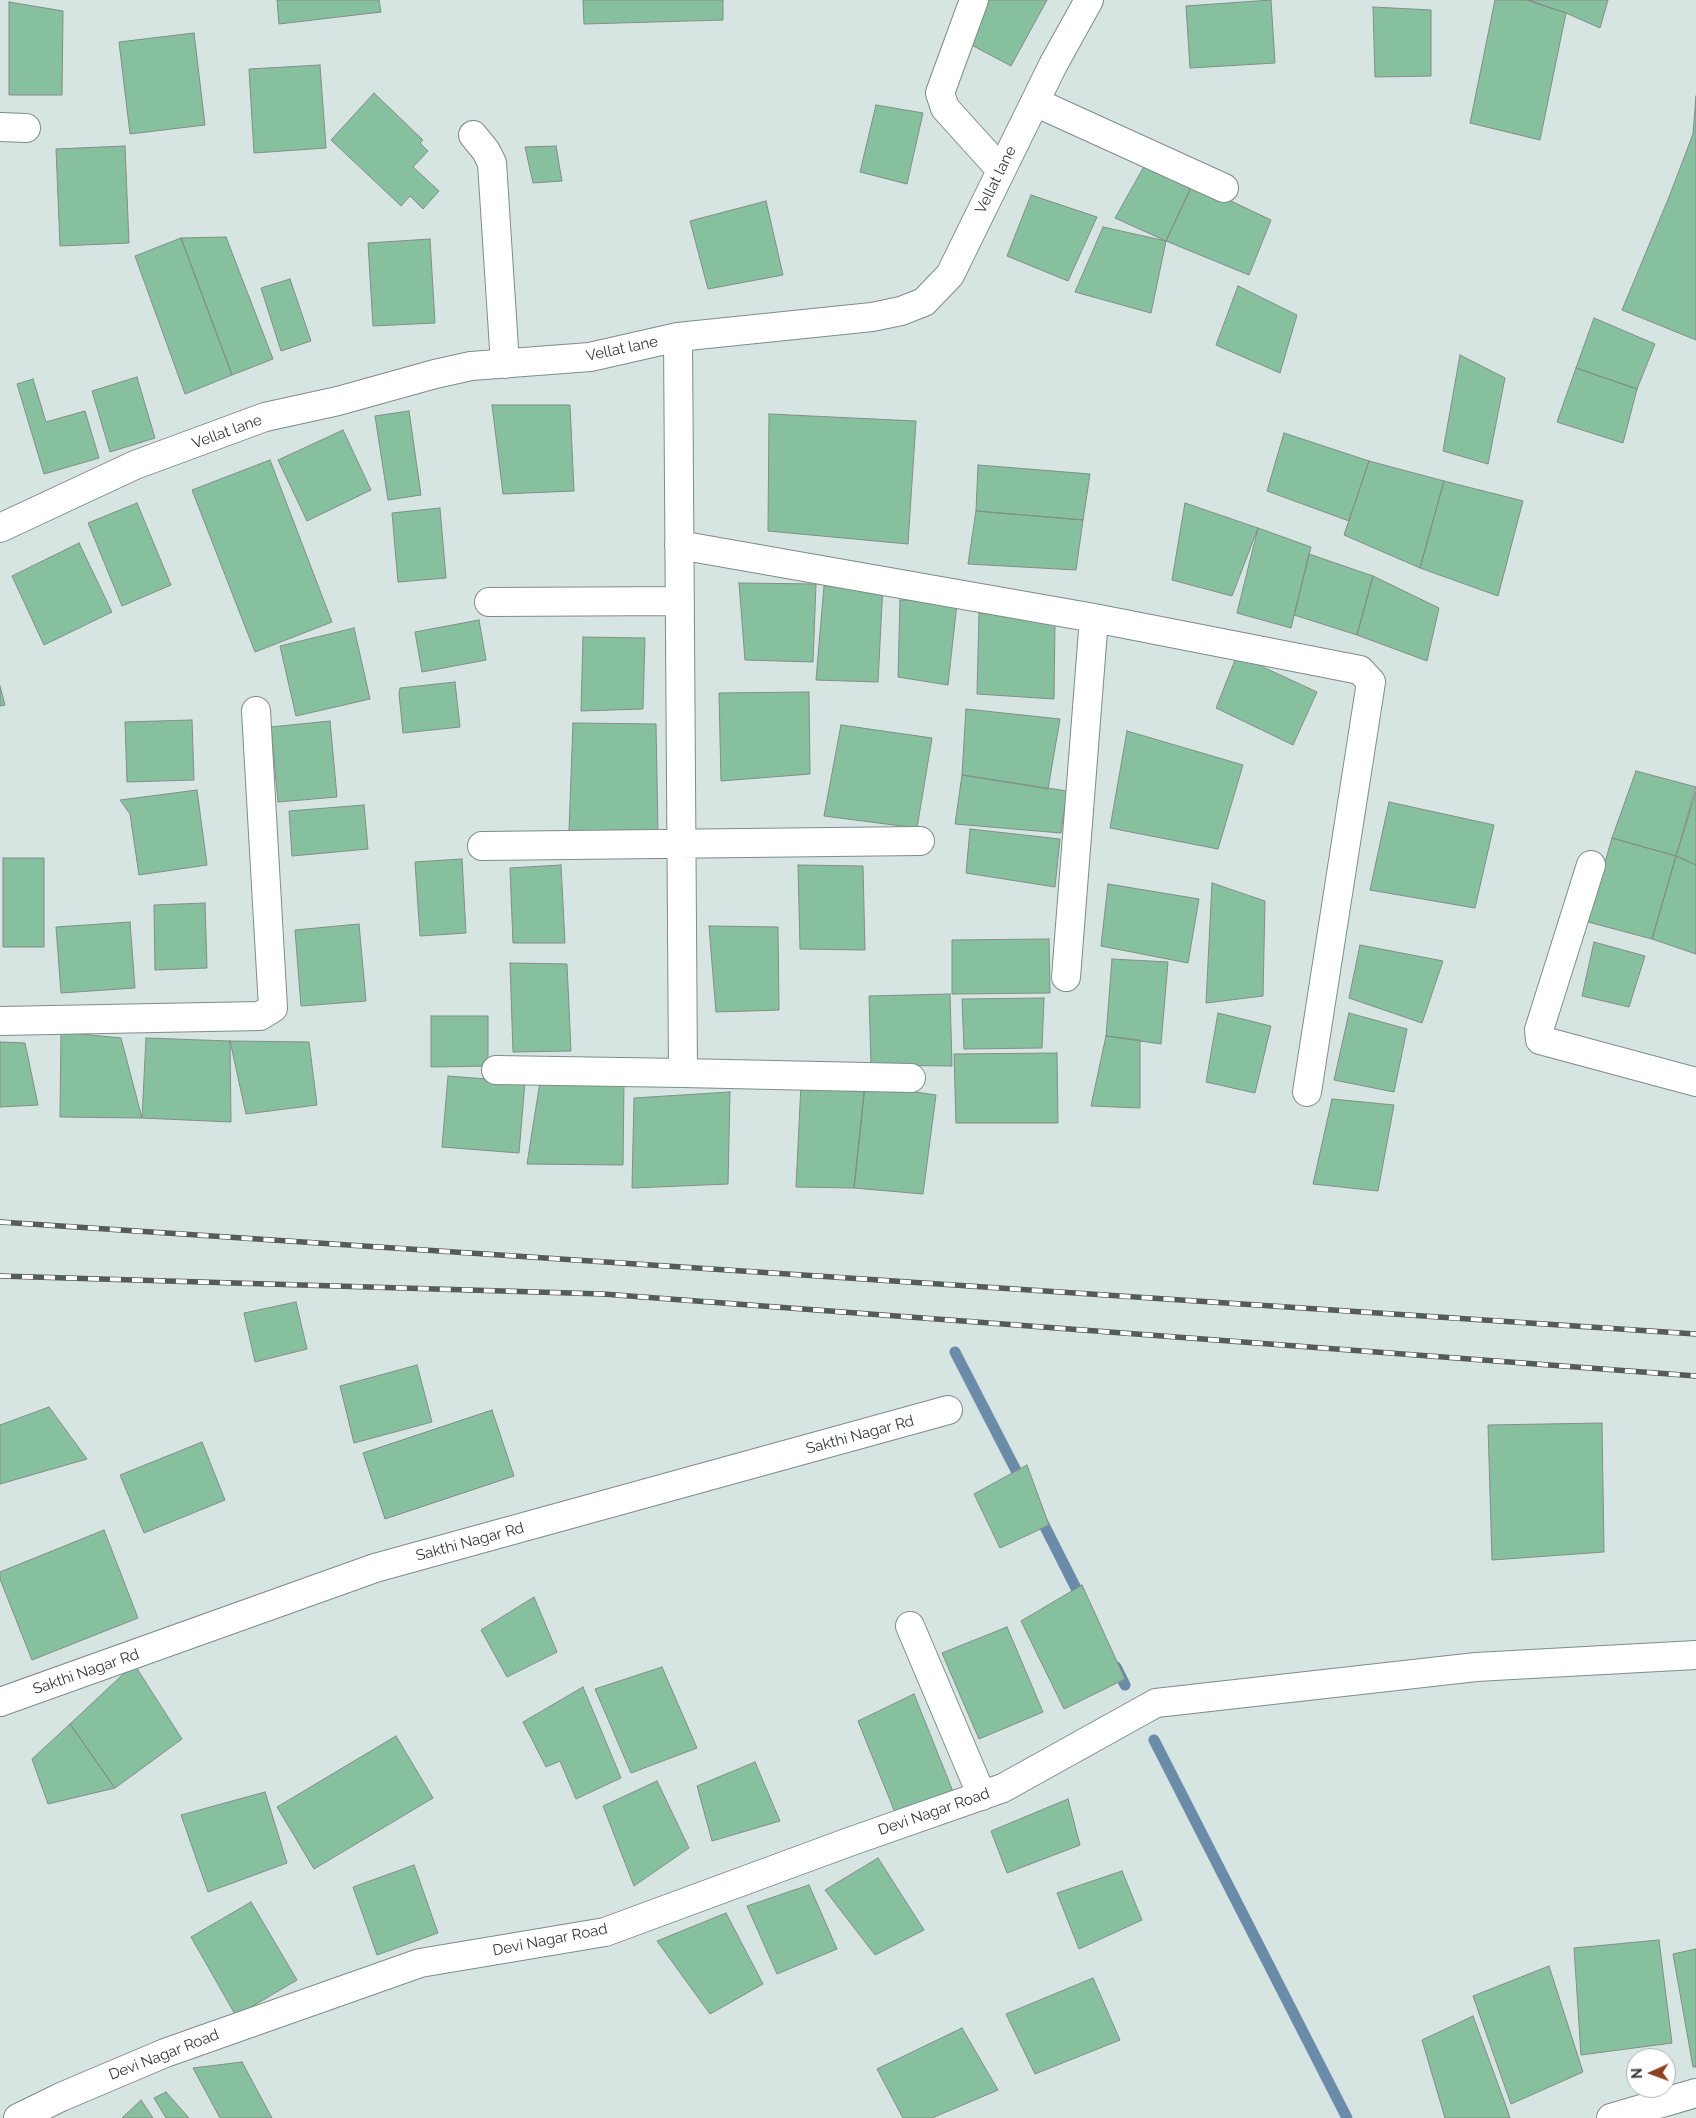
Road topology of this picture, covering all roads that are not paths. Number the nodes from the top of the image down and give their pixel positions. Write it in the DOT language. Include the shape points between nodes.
graph roads {
  1 [pos="974,0"];
  2 [pos="1089,0"];
  3 [pos="1034,102"];
  4 [pos="473,135"];
  5 [pos="1001,170"];
  6 [pos="1224,188"];
  7 [pos="678,337"];
  8 [pos="505,364"];
  9 [pos="0,528"];
  10 [pos="678,545"];
  11 [pos="679,601"];
  12 [pos="489,602"];
  13 [pos="1094,618"];
  14 [pos="256,711"];
  15 [pos="920,841"];
  16 [pos="681,845"];
  17 [pos="482,846"];
  18 [pos="1591,865"];
  19 [pos="1066,977"];
  20 [pos="0,1021"];
  21 [pos="496,1070"];
  22 [pos="683,1073"];
  23 [pos="911,1078"];
  24 [pos="1696,1082"];
  25 [pos="1308,1092"];
  26 [pos="948,1410"];
  27 [pos="910,1626"];
  28 [pos="1696,1654"];
  29 [pos="0,1702"];
  30 [pos="982,1796"];
  31 [pos="1696,2093"];
  32 [pos="18,2118"];
  33 [pos="1611,2118"];
  1 -- 5 [label="street" via="940,93 945,108"];
  2 -- 3 [label="street, Vellat lane"];
  3 -- 5 [label="street, Vellat lane"];
  3 -- 6 [label="street"];
  4 -- 8 [label="street" via="492,163"];
  5 -- 7 [label="street, Vellat lane" via="950,275 924,302 872,317"];
  7 -- 8 [label="street, Vellat lane" via="590,357"];
  7 -- 10 [label="street"];
  8 -- 9 [label="street, Vellat lane" via="471,366 266,417 135,465"];
  10 -- 11 [label="street"];
  10 -- 13 [label="street"];
  11 -- 12 [label="street"];
  11 -- 16 [label="street"];
  13 -- 19 [label="street"];
  13 -- 25 [label="street" via="1360,670 1371,682"];
  14 -- 20 [label="street" via="274,1008 260,1016"];
  15 -- 16 [label="street"];
  16 -- 17 [label="street"];
  16 -- 22 [label="street"];
  18 -- 24 [label="street" via="1539,1030 1540,1040"];
  21 -- 22 [label="street"];
  22 -- 23 [label="street"];
  26 -- 29 [label="street, Sakthi Nagar Rd" via="375,1568"];
  27 -- 30 [label="street"];
  28 -- 30 [label="street, Devi Nagar Road" via="1476,1667 1156,1703 1003,1788"];
  30 -- 32 [label="street, Devi Nagar Road" via="605,1932 420,1963 165,2053"];
  31 -- 33 [label="street"];
}
